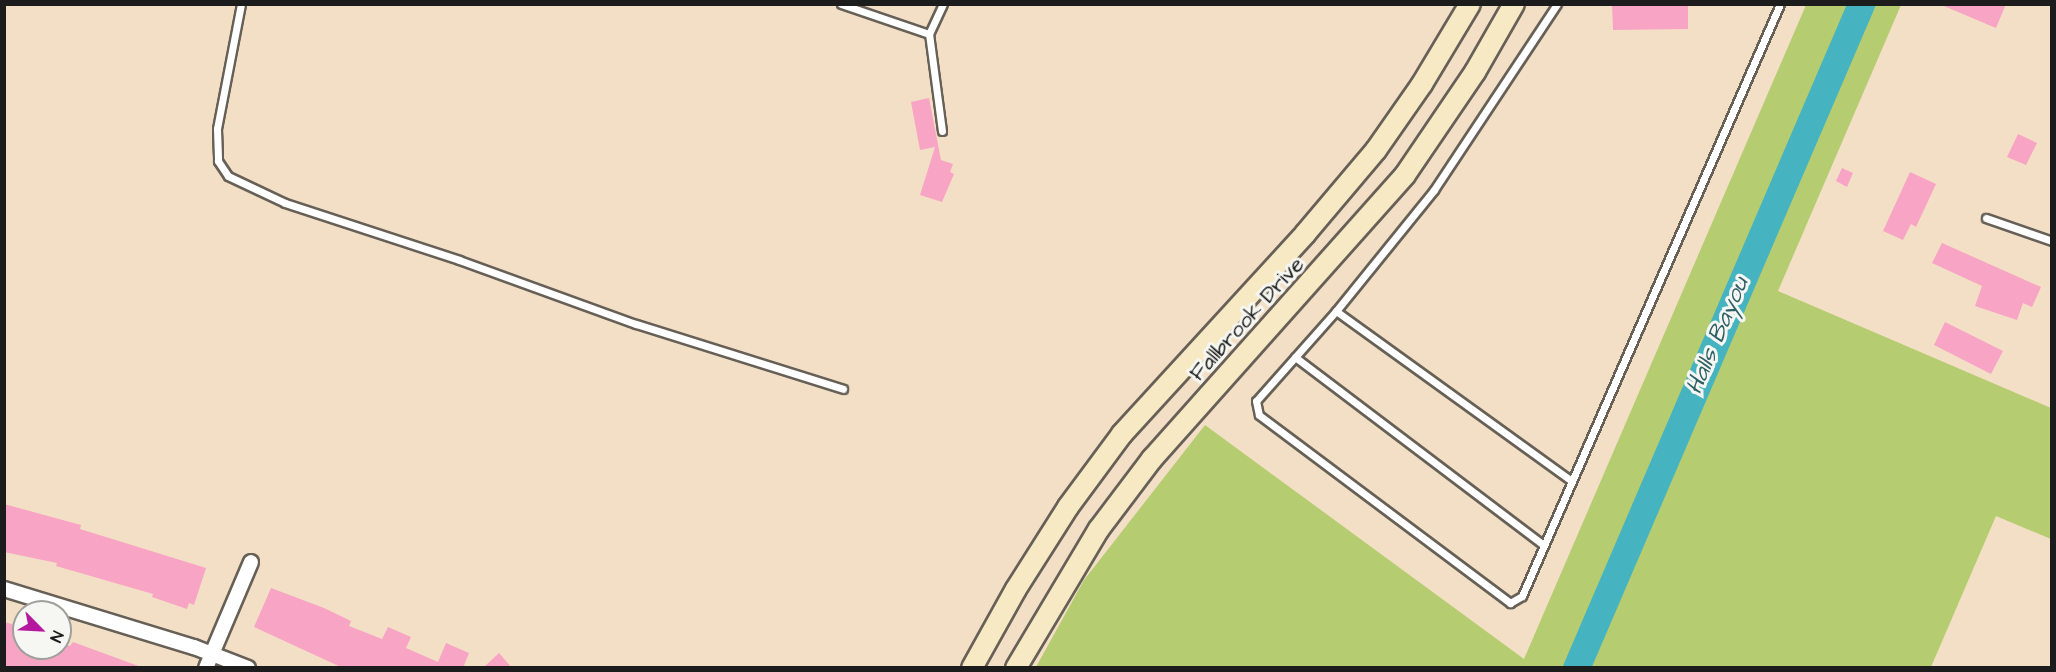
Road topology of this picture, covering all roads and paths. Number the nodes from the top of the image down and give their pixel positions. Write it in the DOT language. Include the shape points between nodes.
graph roads {
  1 [pos="241,4"];
  2 [pos="841,4"];
  3 [pos="943,4"];
  4 [pos="1470,4"];
  5 [pos="1557,4"];
  6 [pos="1780,4"];
  7 [pos="1508,7"];
  8 [pos="929,34"];
  9 [pos="942,131"];
  10 [pos="1986,218"];
  11 [pos="2052,241"];
  12 [pos="1336,311"];
  13 [pos="1295,357"];
  14 [pos="843,389"];
  15 [pos="1572,481"];
  16 [pos="1544,545"];
  17 [pos="251,562"];
  18 [pos="4,589"];
  19 [pos="212,653"];
  20 [pos="206,668"];
  21 [pos="248,668"];
  22 [pos="972,668"];
  23 [pos="1016,668"];
  1 -- 14 [label="lane" via="217,129 218,162 228,176 296,207 469,263 636,324"];
  2 -- 8 [label="lane"];
  3 -- 8 [label="lane"];
  4 -- 22 [label="main road, Fallbrook Drive" via="1376,150 1305,234 1122,434 1056,525"];
  5 -- 12 [label="lane" via="1434,190"];
  6 -- 15 [label="lane"];
  7 -- 23 [label="main road, Fallbrook Drive" via="1406,175 1145,468 1093,539"];
  8 -- 9 [label="lane"];
  10 -- 11 [label="lane"];
  12 -- 13 [label="lane"];
  12 -- 15 [label="lane"];
  13 -- 16 [label="lane"];
  13 -- 16 [label="lane" via="1256,401 1259,416 1510,603 1522,596"];
  15 -- 16 [label="lane"];
  17 -- 19 [label="street"];
  18 -- 19 [label="street"];
  19 -- 20 [label="street"];
  19 -- 21 [label="street"];
}
